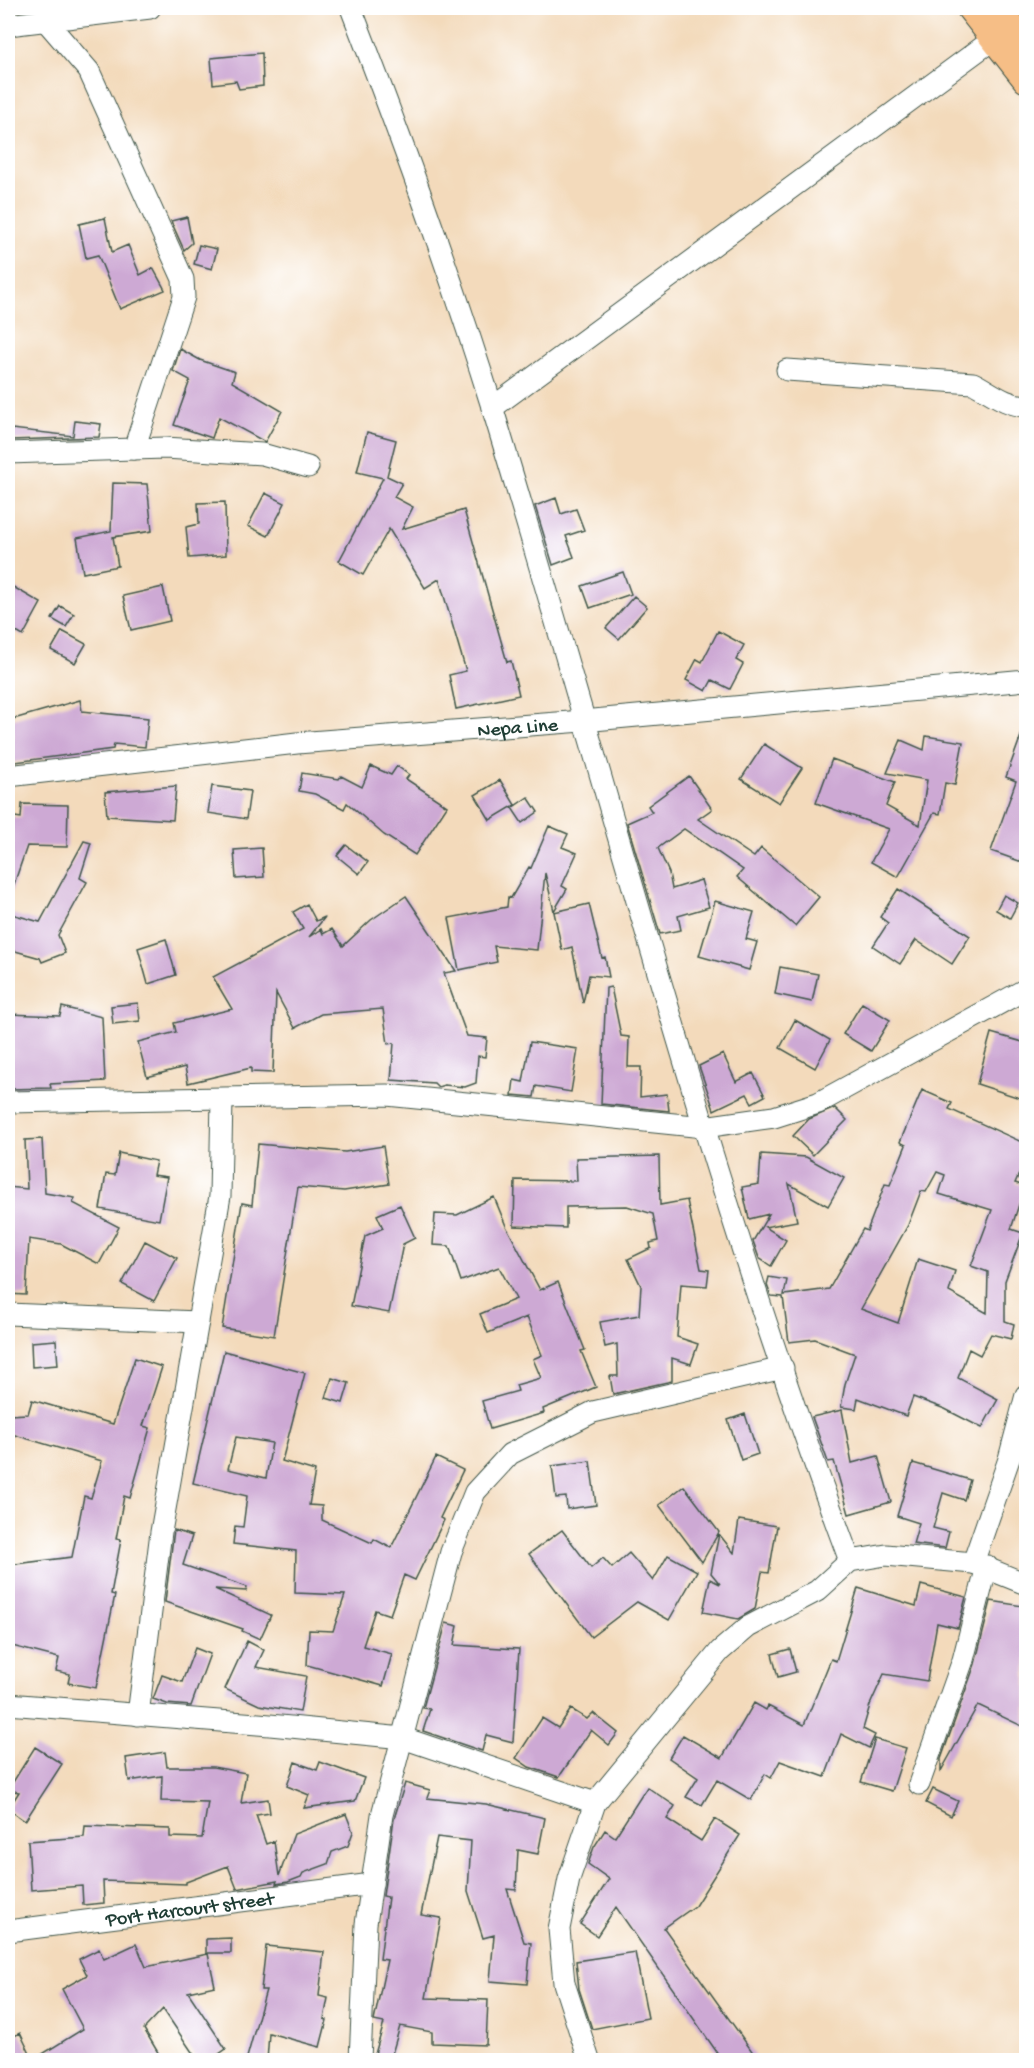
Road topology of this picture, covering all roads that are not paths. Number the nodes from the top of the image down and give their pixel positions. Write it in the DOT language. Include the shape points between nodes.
graph roads {
  1 [pos="150,8"];
  2 [pos="351,8"];
  3 [pos="970,8"];
  4 [pos="998,8"];
  5 [pos="45,20"];
  6 [pos="8,25"];
  7 [pos="995,38"];
  8 [pos="1026,44"];
  9 [pos="1026,79"];
  10 [pos="787,370"];
  11 [pos="1026,406"];
  12 [pos="492,408"];
  13 [pos="134,449"];
  14 [pos="8,453"];
  15 [pos="308,467"];
  16 [pos="1026,680"];
  17 [pos="583,721"];
  18 [pos="8,776"];
  19 [pos="1026,989"];
  20 [pos="222,1099"];
  21 [pos="8,1102"];
  22 [pos="704,1127"];
  23 [pos="8,1314"];
  24 [pos="198,1322"];
  25 [pos="783,1368"];
  26 [pos="1026,1395"];
  27 [pos="1018,1456"];
  28 [pos="850,1561"];
  29 [pos="980,1564"];
  30 [pos="1026,1584"];
  31 [pos="8,1704"];
  32 [pos="138,1715"];
  33 [pos="403,1738"];
  34 [pos="919,1784"];
  35 [pos="595,1803"];
  36 [pos="372,1884"];
  37 [pos="8,1931"];
  38 [pos="360,2061"];
  39 [pos="589,2061"];
  1 -- 5 [label="street"];
  2 -- 12 [label="street" via="418,185"];
  3 -- 7 [label="main road"];
  4 -- 8 [label="main road"];
  5 -- 6 [label="street"];
  5 -- 13 [label="street" via="89,71 183,279 184,297"];
  7 -- 9 [label="main road"];
  7 -- 12 [label="street"];
  10 -- 11 [label="street" via="973,384 1005,401"];
  12 -- 17 [label="street"];
  13 -- 14 [label="street"];
  13 -- 15 [label="street" via="262,454"];
  16 -- 17 [label="street, Nepa Line"];
  17 -- 18 [label="street, Nepa Line" via="297,743"];
  17 -- 22 [label="street"];
  19 -- 22 [label="street" via="818,1103 774,1117"];
  20 -- 21 [label="street"];
  20 -- 22 [label="street" via="387,1095"];
  20 -- 24 [label="street" via="220,1196"];
  22 -- 25 [label="street"];
  23 -- 24 [label="street"];
  24 -- 32 [label="street" via="161,1532"];
  25 -- 28 [label="street"];
  25 -- 33 [label="street" via="592,1412 510,1454 476,1492 451,1552"];
  26 -- 27 [label="street"];
  27 -- 29 [label="street"];
  28 -- 29 [label="street" via="886,1555"];
  28 -- 35 [label="street" via="818,1591 748,1627 720,1651"];
  29 -- 30 [label="street"];
  29 -- 34 [label="street" via="963,1660"];
  31 -- 32 [label="street"];
  32 -- 33 [label="street"];
  33 -- 35 [label="street"];
  33 -- 36 [label="street" via="381,1815"];
  35 -- 39 [label="street" via="570,1879 559,1929 564,1983"];
  36 -- 37 [label="street, Port Harcourt street"];
  36 -- 38 [label="street" via="366,1924"];
}
